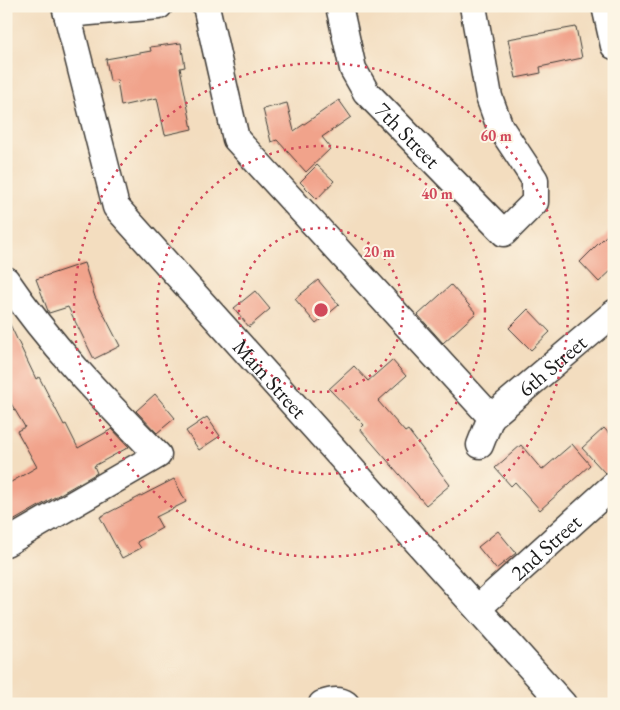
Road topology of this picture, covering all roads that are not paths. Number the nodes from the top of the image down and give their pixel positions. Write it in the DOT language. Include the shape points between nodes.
graph roads {
  1 [pos="159,6"];
  2 [pos="206,6"];
  3 [pos="339,6"];
  4 [pos="473,6"];
  5 [pos="606,6"];
  6 [pos="66,10"];
  7 [pos="614,46"];
  8 [pos="6,280"];
  9 [pos="614,313"];
  10 [pos="491,417"];
  11 [pos="480,445"];
  12 [pos="614,485"];
  13 [pos="6,543"];
  14 [pos="478,608"];
  15 [pos="322,704"];
  16 [pos="346,704"];
  17 [pos="564,704"];
  1 -- 6 [label="street"];
  2 -- 10 [label="street" via="236,139"];
  3 -- 4 [label="street, 7th Street" via="353,69 366,92 504,233 535,202 534,180 500,127 489,97"];
  5 -- 7 [label="street"];
  6 -- 14 [label="street, Main Street" via="116,208"];
  8 -- 13 [label="street" via="83,379 158,455"];
  9 -- 10 [label="street, 6th Street"];
  10 -- 11 [label="street"];
  12 -- 14 [label="street, 2nd Street"];
  14 -- 17 [label="street, Main Street"];
  15 -- 16 [label="street" via="342,701"];
}
